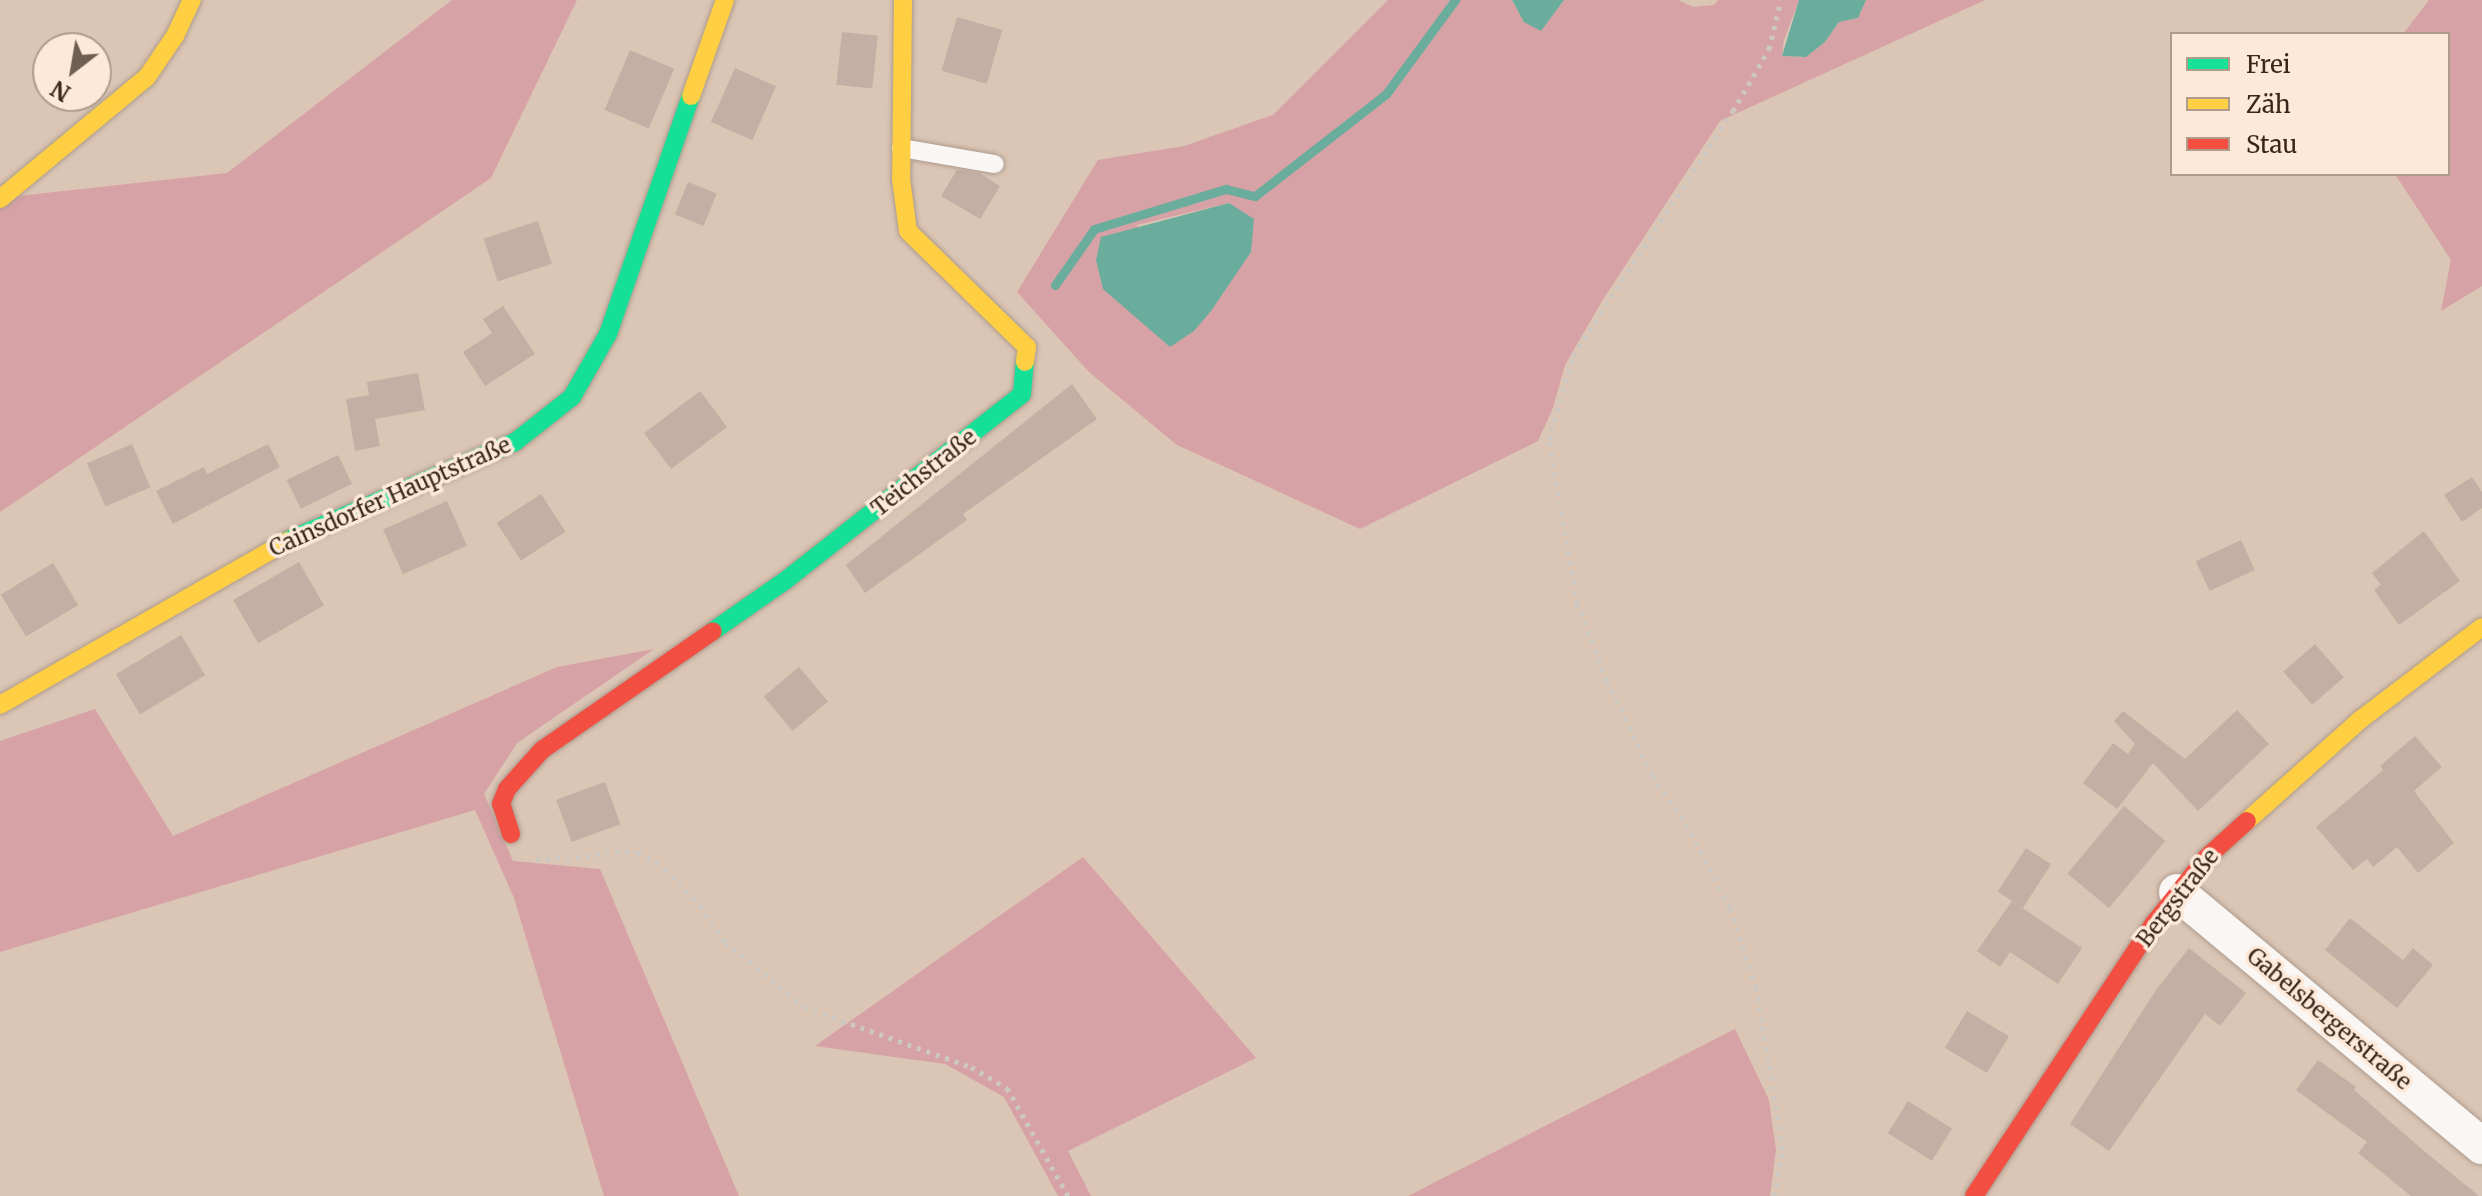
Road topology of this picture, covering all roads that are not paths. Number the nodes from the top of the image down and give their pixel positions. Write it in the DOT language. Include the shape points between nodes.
graph roads {
  1 [pos="192,0"];
  2 [pos="725,0"];
  3 [pos="903,0"];
  4 [pos="901,148"];
  5 [pos="995,164"];
  6 [pos="0,199"];
  7 [pos="2482,627"];
  8 [pos="0,705"];
  9 [pos="511,834"];
  10 [pos="2177,892"];
  11 [pos="2482,1146"];
  12 [pos="1974,1196"];
  1 -- 6 [label="street" via="147,77"];
  2 -- 8 [label="street, Cainsdorfer Hauptstraße" via="608,334 572,397 515,442 293,537"];
  3 -- 4 [label="street, Teichstraße"];
  4 -- 5 [label="lane"];
  4 -- 9 [label="street, Teichstraße" via="908,231 1027,347 1022,394 786,580 542,750 507,789 501,804"];
  7 -- 10 [label="street, Bergstraße" via="2348,731 2206,858"];
  10 -- 11 [label="street, Gabelsbergerstraße"];
  10 -- 12 [label="street, Bergstraße"];
}
